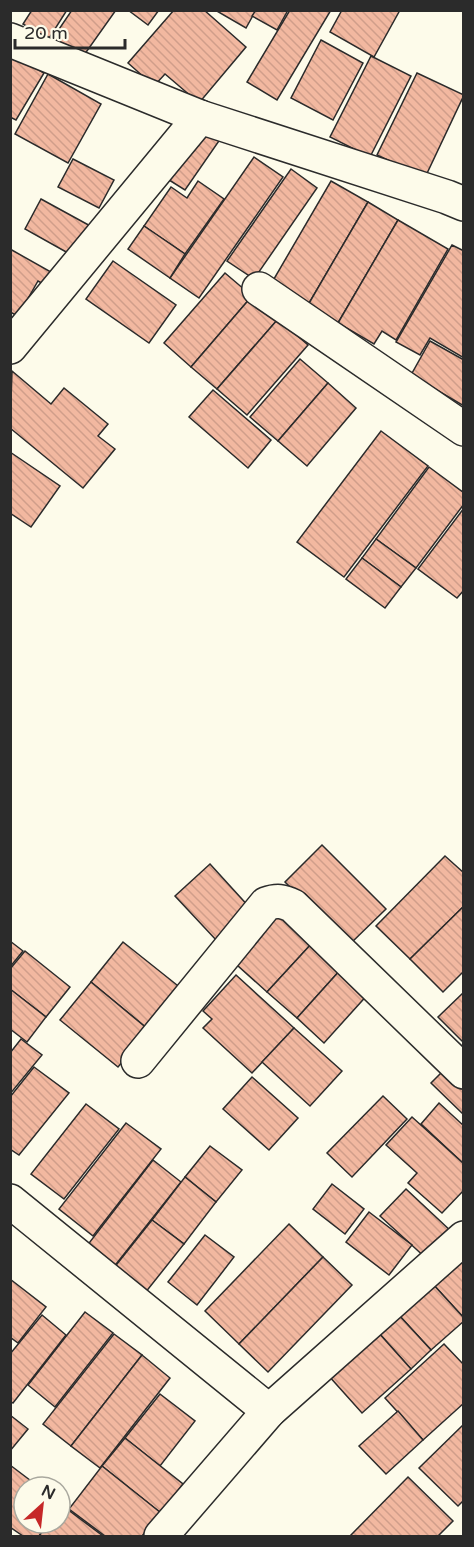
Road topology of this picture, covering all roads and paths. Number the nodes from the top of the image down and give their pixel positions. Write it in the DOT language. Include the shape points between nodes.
graph roads {
  1 [pos="10,40"];
  2 [pos="200,117"];
  3 [pos="464,204"];
  4 [pos="259,289"];
  5 [pos="10,347"];
  6 [pos="464,429"];
  7 [pos="138,1061"];
  8 [pos="464,1072"];
  9 [pos="10,1201"];
  10 [pos="464,1238"];
  11 [pos="269,1411"];
  12 [pos="161,1536"];
  1 -- 2 [label="street"];
  2 -- 3 [label="street"];
  2 -- 5 [label="street"];
  4 -- 6 [label="street"];
  7 -- 8 [label="street" via="266,904 274,901 293,906"];
  9 -- 11 [label="street"];
  10 -- 11 [label="street"];
  11 -- 12 [label="street"];
}
